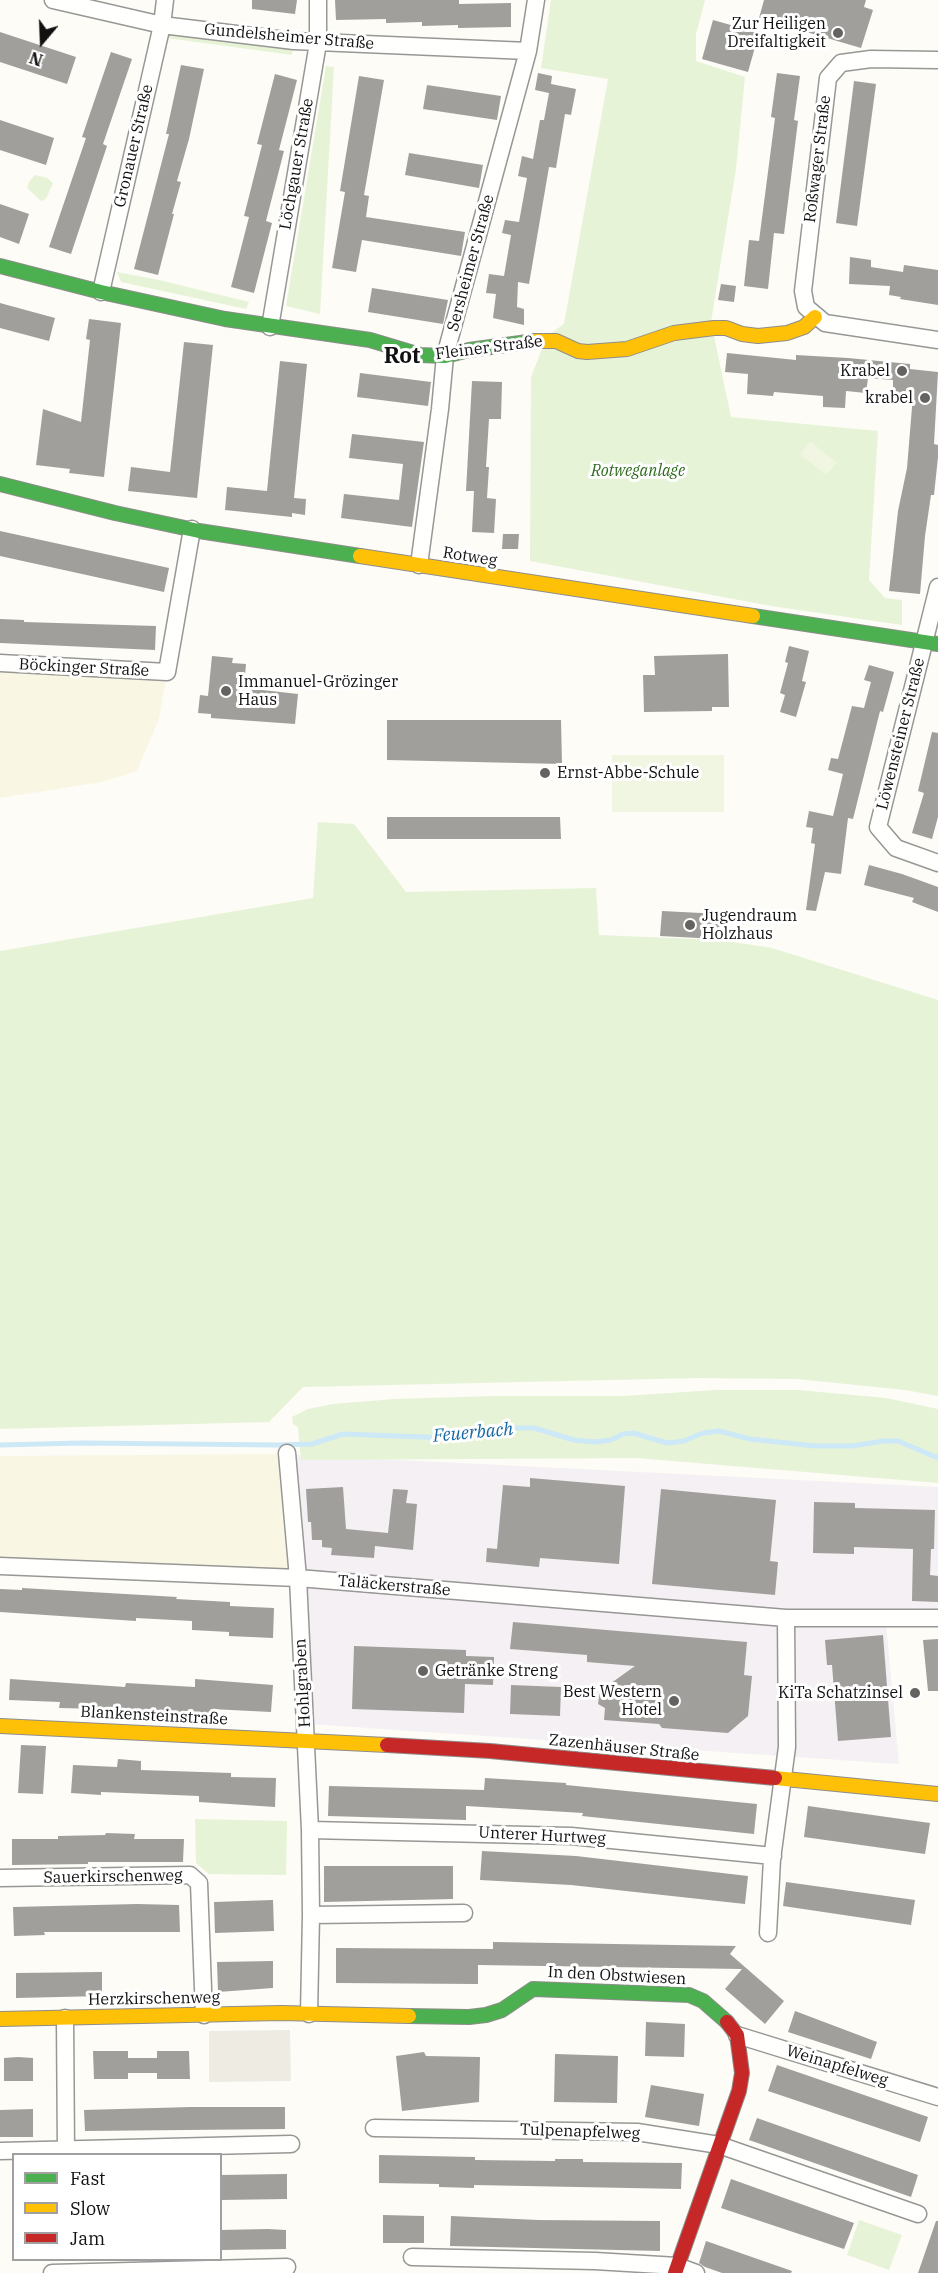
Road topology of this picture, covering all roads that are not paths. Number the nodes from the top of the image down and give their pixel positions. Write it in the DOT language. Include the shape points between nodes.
graph roads {
  1 [pos="53,0"];
  2 [pos="165,0"];
  3 [pos="318,0"];
  4 [pos="536,0"];
  5 [pos="162,25"];
  6 [pos="318,43"];
  7 [pos="528,51"];
  8 [pos="938,60"];
  9 [pos="0,266"];
  10 [pos="101,292"];
  11 [pos="815,317"];
  12 [pos="270,327"];
  13 [pos="938,340"];
  14 [pos="445,356"];
  15 [pos="0,484"];
  16 [pos="192,529"];
  17 [pos="418,565"];
  18 [pos="938,587"];
  19 [pos="932,643"];
  20 [pos="0,663"];
  21 [pos="938,863"];
  22 [pos="287,1453"];
  23 [pos="0,1566"];
  24 [pos="298,1578"];
  25 [pos="786,1617"];
  26 [pos="938,1618"];
  27 [pos="0,1726"];
  28 [pos="306,1740"];
  29 [pos="783,1780"];
  30 [pos="938,1794"];
  31 [pos="310,1830"];
  32 [pos="773,1856"];
  33 [pos="0,1878"];
  34 [pos="464,1913"];
  35 [pos="311,1915"];
  36 [pos="768,1934"];
  37 [pos="309,2014"];
  38 [pos="204,2015"];
  39 [pos="65,2018"];
  40 [pos="0,2019"];
  41 [pos="737,2034"];
  42 [pos="938,2097"];
  43 [pos="374,2128"];
  44 [pos="291,2144"];
  45 [pos="719,2145"];
  46 [pos="0,2151"];
  47 [pos="66,2152"];
  48 [pos="918,2214"];
  49 [pos="412,2257"];
  50 [pos="286,2267"];
  51 [pos="676,2270"];
  52 [pos="52,2273"];
  53 [pos="67,2273"];
  54 [pos="696,2273"];
  1 -- 5 [label="street, Gundelsheimer Straße"];
  2 -- 5 [label="street, Gronauer Straße"];
  3 -- 6 [label="street, Löchgauer Straße"];
  4 -- 7 [label="street, Sersheimer Straße"];
  5 -- 6 [label="street, Gundelsheimer Straße"];
  5 -- 10 [label="street, Gronauer Straße"];
  6 -- 7 [label="street, Gundelsheimer Straße"];
  6 -- 12 [label="street, Löchgauer Straße"];
  7 -- 14 [label="street, Sersheimer Straße"];
  8 -- 11 [label="street, Roßwager Straße" via="870,59 841,63 828,78 803,291 806,307"];
  9 -- 10 [label="street, Fleiner Straße"];
  10 -- 12 [label="street, Fleiner Straße"];
  11 -- 13 [label="street" via="825,323"];
  11 -- 14 [label="street, Fleiner Straße" via="788,333 758,336 714,328 674,333 627,349 587,352 545,340"];
  12 -- 14 [label="street, Fleiner Straße" via="370,340 420,355"];
  14 -- 17 [label="street, Sersheimer Straße"];
  15 -- 16 [label="street, Rotweg"];
  16 -- 17 [label="street, Rotweg"];
  16 -- 20 [label="street, Böckinger Straße" via="167,672"];
  17 -- 19 [label="street, Rotweg"];
  18 -- 19 [label="street"];
  19 -- 21 [label="street, Löwensteiner Straße" via="903,721 878,827 896,848"];
  22 -- 24 [label="street, Hohlgraben"];
  23 -- 24 [label="street, Taläckerstraße"];
  24 -- 25 [label="street, Taläckerstraße"];
  24 -- 28 [label="street, Hohlgraben"];
  25 -- 26 [label="street, Taläckerstraße"];
  25 -- 29 [label="street" via="787,1747"];
  27 -- 28 [label="street, Blankensteinstraße"];
  28 -- 29 [label="street, Zazenhäuser Straße" via="490,1752"];
  28 -- 31 [label="street, Hohlgraben"];
  29 -- 30 [label="street, Zazenhäuser Straße"];
  29 -- 32 [label="street"];
  31 -- 32 [label="street, Unterer Hurtweg" via="571,1836"];
  31 -- 35 [label="street, Hohlgraben"];
  32 -- 36 [label="street"];
  33 -- 38 [label="street, Sauerkirschenweg" via="190,1875 199,1883"];
  34 -- 35 [label="street"];
  35 -- 37 [label="street, Hohlgraben"];
  37 -- 38 [label="street, Herzkirschenweg"];
  37 -- 41 [label="street, In den Obstwiesen" via="486,2015 502,2010 533,1989 673,1992 704,2001"];
  38 -- 39 [label="street, Herzkirschenweg"];
  39 -- 40 [label="street, Herzkirschenweg"];
  39 -- 47 [label="street"];
  41 -- 42 [label="street, Weinapfelweg"];
  41 -- 45 [label="street" via="742,2073"];
  43 -- 45 [label="street, Tulpenapfelweg" via="637,2132"];
  44 -- 47 [label="street"];
  45 -- 48 [label="street, Tulpenapfelweg"];
  45 -- 51 [label="street"];
  46 -- 47 [label="street"];
  49 -- 51 [label="street" via="595,2261"];
  50 -- 53 [label="street"];
  51 -- 54 [label="street"];
  52 -- 53 [label="street"];
}
